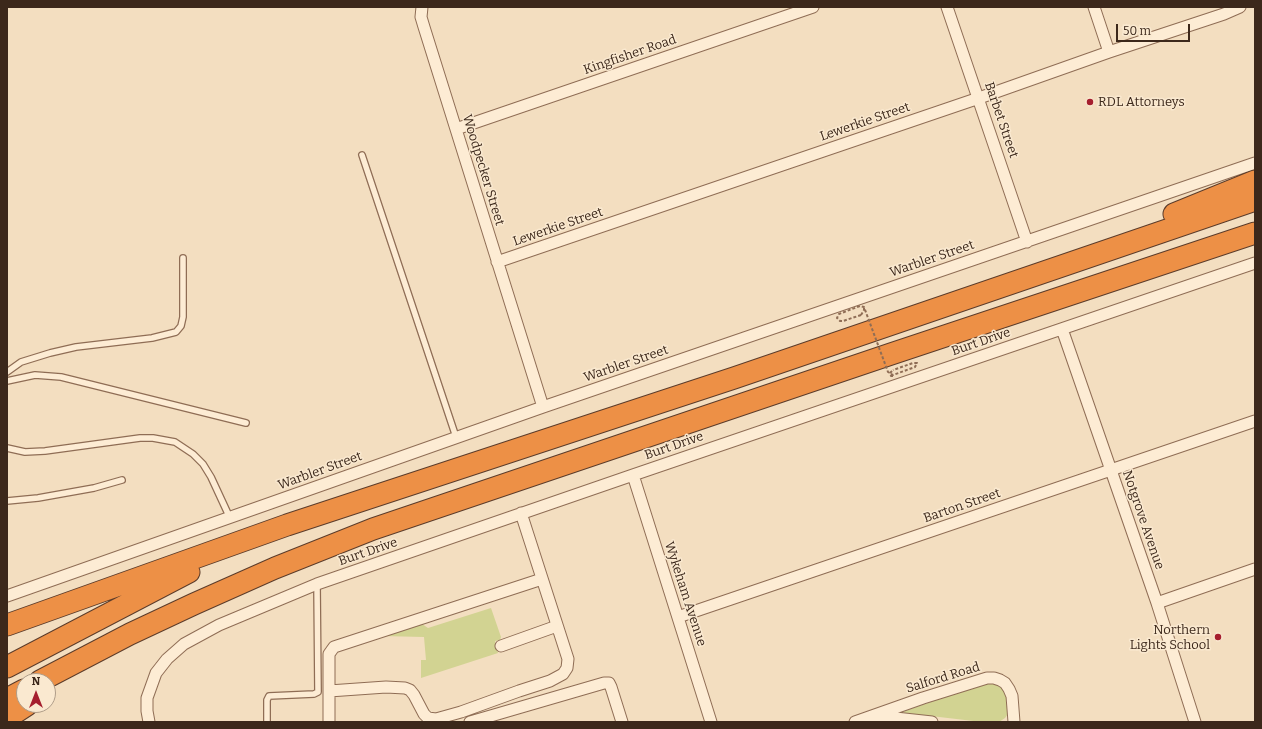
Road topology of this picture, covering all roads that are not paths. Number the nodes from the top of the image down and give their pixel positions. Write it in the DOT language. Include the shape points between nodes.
graph roads {
  1 [pos="813,7"];
  2 [pos="947,7"];
  3 [pos="1094,7"];
  4 [pos="1240,7"];
  5 [pos="420,8"];
  6 [pos="1109,52"];
  7 [pos="979,98"];
  8 [pos="456,129"];
  9 [pos="362,155"];
  10 [pos="1255,163"];
  11 [pos="1255,181"];
  12 [pos="1255,200"];
  13 [pos="1253,235"];
  14 [pos="1027,242"];
  15 [pos="182,258"];
  16 [pos="497,262"];
  17 [pos="1255,263"];
  18 [pos="990,290"];
  19 [pos="1062,329"];
  20 [pos="7,372"];
  21 [pos="7,381"];
  22 [pos="543,407"];
  23 [pos="1255,421"];
  24 [pos="246,423"];
  25 [pos="456,438"];
  26 [pos="7,448"];
  27 [pos="1110,470"];
  28 [pos="633,475"];
  29 [pos="122,480"];
  30 [pos="7,501"];
  31 [pos="521,513"];
  32 [pos="230,518"];
  33 [pos="287,525"];
  34 [pos="1255,569"];
  35 [pos="542,579"];
  36 [pos="317,584"];
  37 [pos="7,596"];
  38 [pos="210,597"];
  39 [pos="1157,603"];
  40 [pos="678,617"];
  41 [pos="7,625"];
  42 [pos="557,626"];
  43 [pos="501,646"];
  44 [pos="7,667"];
  45 [pos="55,673"];
  46 [pos="56,686"];
  47 [pos="329,691"];
  48 [pos="16,694"];
  49 [pos="7,699"];
  50 [pos="16,712"];
  51 [pos="874,716"];
  52 [pos="148,717"];
  53 [pos="7,718"];
  54 [pos="267,722"];
  55 [pos="329,722"];
  56 [pos="470,722"];
  57 [pos="622,722"];
  58 [pos="711,722"];
  59 [pos="855,722"];
  60 [pos="932,722"];
  61 [pos="1014,722"];
  62 [pos="1195,722"];
  1 -- 8 [label="street, Kingfisher Road"];
  2 -- 7 [label="street, Barbet Street"];
  3 -- 6 [label="street"];
  4 -- 6 [label="street, Lewerkie Street"];
  5 -- 8 [label="street, Woodpecker Street"];
  6 -- 7 [label="street, Lewerkie Street"];
  7 -- 14 [label="street, Barbet Street"];
  7 -- 16 [label="street, Lewerkie Street"];
  8 -- 16 [label="street, Woodpecker Street"];
  9 -- 25 [label="lane"];
  10 -- 14 [label="street, Warbler Street"];
  11 -- 18 [label="highway"];
  12 -- 18 [label="highway"];
  13 -- 38 [label="highway" via="884,356 380,527"];
  14 -- 22 [label="street, Warbler Street"];
  15 -- 20 [label="lane" via="183,317 176,332 50,353 21,362"];
  16 -- 22 [label="street, Woodpecker Street"];
  17 -- 19 [label="street, Burt Drive"];
  18 -- 33 [label="highway" via="734,378"];
  19 -- 27 [label="street, Notgrove Avenue"];
  19 -- 28 [label="street, Burt Drive"];
  21 -- 24 [label="lane" via="35,375 61,377"];
  22 -- 25 [label="street, Warbler Street"];
  23 -- 27 [label="street, Barton Street"];
  25 -- 32 [label="street, Warbler Street"];
  26 -- 32 [label="lane" via="25,452 45,451 140,438 175,442 203,464"];
  27 -- 39 [label="street, Notgrove Avenue"];
  27 -- 40 [label="street, Barton Street"];
  28 -- 31 [label="street, Burt Drive"];
  28 -- 40 [label="street, Wykeham Avenue"];
  29 -- 30 [label="lane" via="94,488"];
  31 -- 35 [label="street"];
  31 -- 36 [label="street, Burt Drive"];
  32 -- 37 [label="street, Warbler Street"];
  33 -- 41 [label="highway"];
  33 -- 44 [label="highway"];
  34 -- 39 [label="street"];
  35 -- 42 [label="street"];
  35 -- 47 [label="street" via="336,645 329,654"];
  36 -- 52 [label="street, Burt Drive" via="219,625 184,644 156,673 147,698"];
  36 -- 54 [label="lane" via="318,692 269,696"];
  38 -- 45 [label="highway" via="130,634"];
  38 -- 46 [label="highway" via="104,654"];
  39 -- 62 [label="street, Notgrove Avenue"];
  40 -- 58 [label="street, Wykeham Avenue"];
  42 -- 43 [label="street"];
  42 -- 47 [label="street" via="568,660 563,674 538,685 436,719 428,718 414,695 405,688"];
  47 -- 55 [label="street"];
  48 -- 49 [label="highway"];
  50 -- 53 [label="highway"];
  51 -- 59 [label="street, Salford Road"];
  51 -- 60 [label="street, Salford Road"];
  51 -- 61 [label="street, Salford Road" via="980,679 994,678 1005,683 1010,689"];
  56 -- 57 [label="street" via="604,683 609,683 612,687"];
}
